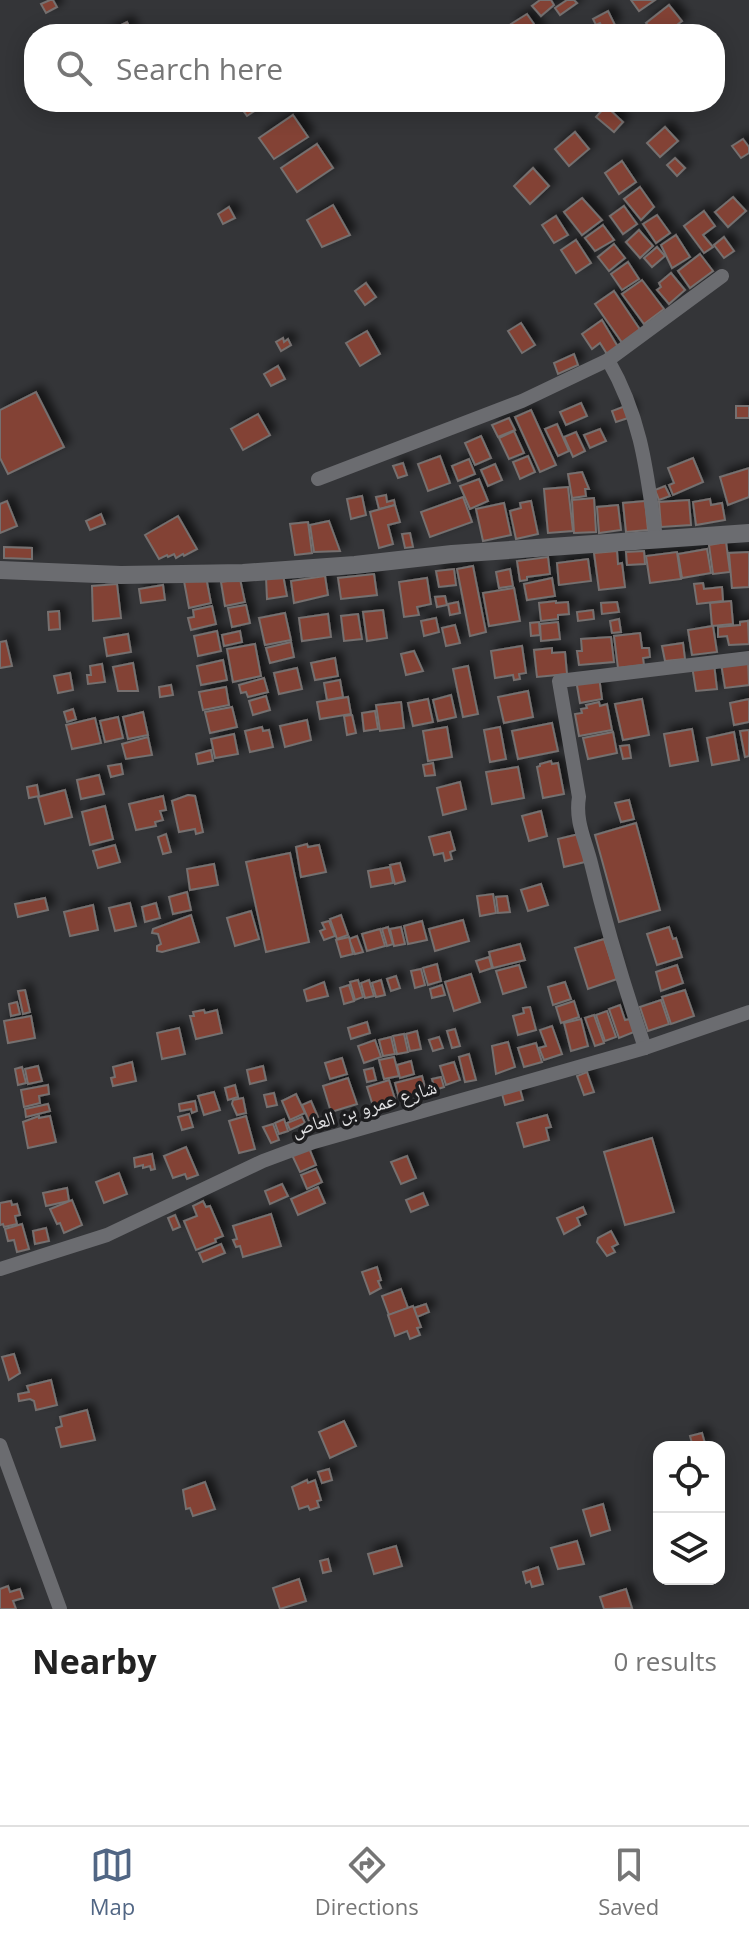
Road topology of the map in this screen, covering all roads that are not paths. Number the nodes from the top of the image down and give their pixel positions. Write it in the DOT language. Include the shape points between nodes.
graph roads {
  1 [pos="722,276"];
  2 [pos="608,360"];
  3 [pos="318,479"];
  4 [pos="749,533"];
  5 [pos="656,538"];
  6 [pos="0,570"];
  7 [pos="749,658"];
  8 [pos="749,1012"];
  9 [pos="645,1048"];
  10 [pos="0,1269"];
  11 [pos="0,1445"];
  12 [pos="60,1609"];
  1 -- 2 [label="street"];
  2 -- 3 [label="street" via="522,401"];
  2 -- 5 [label="street" via="639,431"];
  4 -- 5 [label="street"];
  5 -- 6 [label="street" via="243,573"];
  7 -- 9 [label="street" via="559,681 579,797 576,814 609,941"];
  8 -- 9 [label="street, شارع عمرو بن العاص"];
  9 -- 10 [label="street, شارع عمرو بن العاص" via="314,1142 107,1235"];
  11 -- 12 [label="street"];
}
